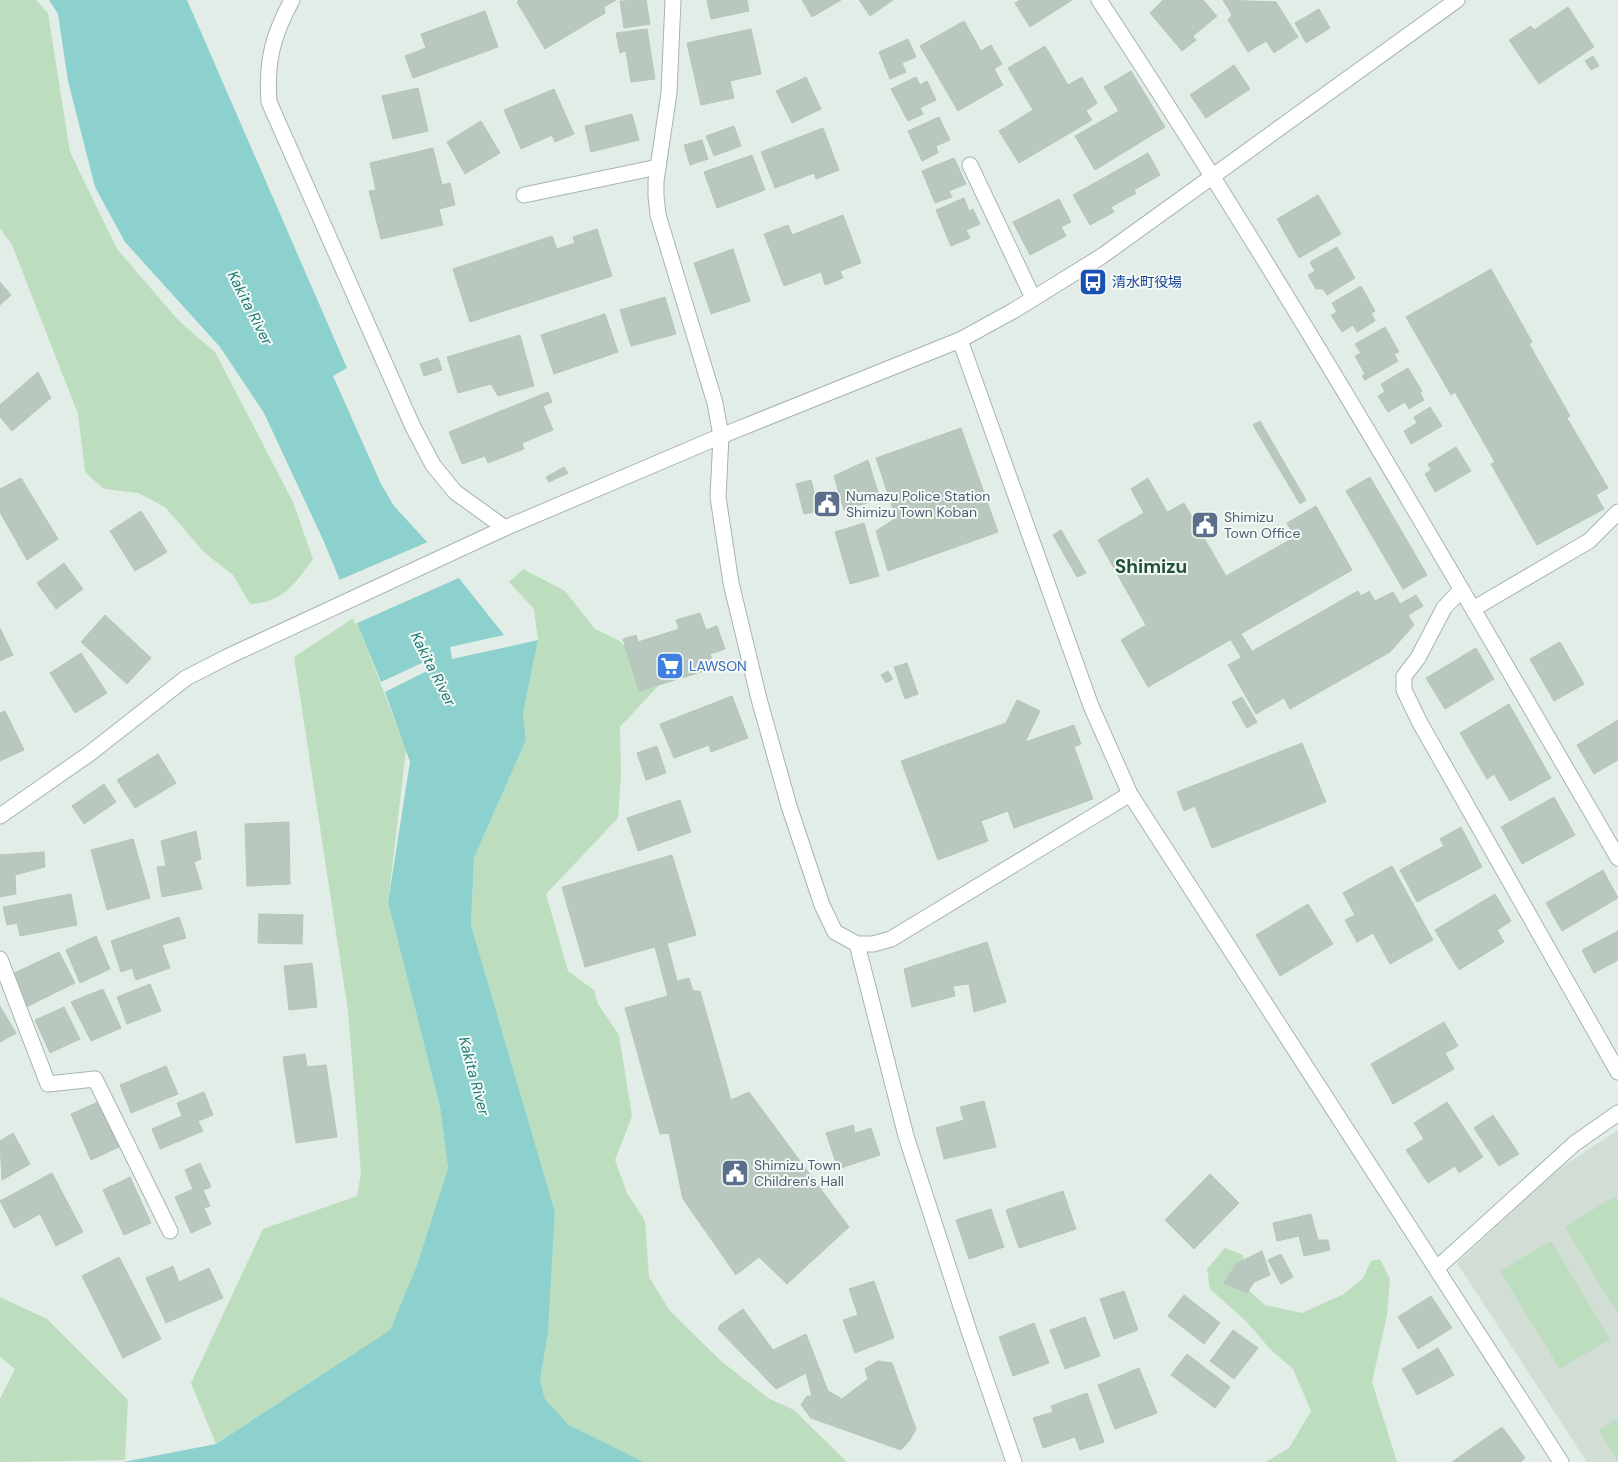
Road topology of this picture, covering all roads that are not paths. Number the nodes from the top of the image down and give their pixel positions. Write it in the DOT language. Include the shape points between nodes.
graph roads {
  1 [pos="292,0"];
  2 [pos="673,0"];
  3 [pos="1099,0"];
  4 [pos="1457,0"];
  5 [pos="970,165"];
  6 [pos="658,167"];
  7 [pos="1213,175"];
  8 [pos="524,195"];
  9 [pos="1033,298"];
  10 [pos="960,340"];
  11 [pos="721,436"];
  12 [pos="1618,512"];
  13 [pos="506,528"];
  14 [pos="1461,590"];
  15 [pos="1473,609"];
  16 [pos="1130,794"];
  17 [pos="0,816"];
  18 [pos="1618,858"];
  19 [pos="857,944"];
  20 [pos="0,959"];
  21 [pos="1618,1072"];
  22 [pos="1618,1113"];
  23 [pos="170,1231"];
  24 [pos="1437,1268"];
  25 [pos="1014,1462"];
  26 [pos="1562,1462"];
  1 -- 13 [label="street" via="274,34 267,79 269,102 432,465 455,492"];
  2 -- 6 [label="street" via="669,93"];
  3 -- 7 [label="street"];
  4 -- 7 [label="street"];
  5 -- 9 [label="street"];
  6 -- 8 [label="street"];
  6 -- 11 [label="street" via="658,215 707,375"];
  7 -- 9 [label="street" via="1102,256"];
  7 -- 14 [label="street"];
  9 -- 10 [label="street"];
  10 -- 11 [label="street"];
  10 -- 16 [label="street" via="1091,706"];
  11 -- 13 [label="street"];
  11 -- 19 [label="street" via="718,497 731,583 759,699 789,806 822,905 835,932"];
  12 -- 15 [label="street" via="1589,541"];
  13 -- 17 [label="street" via="186,678 90,754"];
  14 -- 15 [label="street"];
  14 -- 21 [label="street" via="1444,608 1418,658 1404,676 1404,690"];
  15 -- 18 [label="street"];
  16 -- 19 [label="street" via="891,939"];
  16 -- 24 [label="street"];
  19 -- 25 [label="street" via="906,1136"];
  20 -- 23 [label="street" via="48,1084 95,1080"];
  22 -- 24 [label="street" via="1574,1144"];
  24 -- 26 [label="street"];
}
